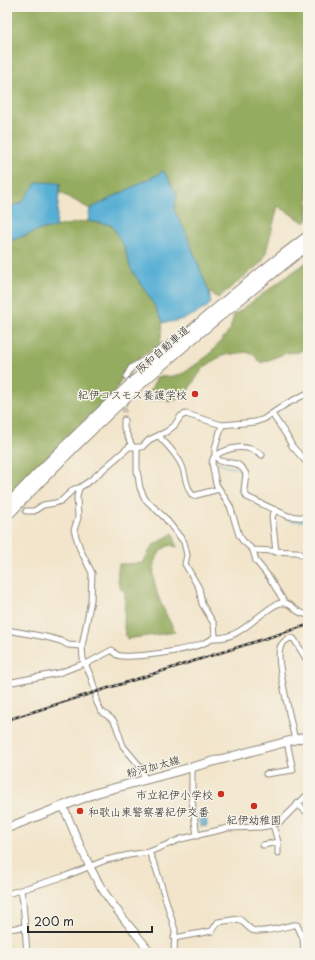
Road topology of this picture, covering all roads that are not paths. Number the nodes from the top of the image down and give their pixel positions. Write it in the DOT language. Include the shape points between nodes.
graph roads {
  1 [pos="308,228"];
  2 [pos="308,236"];
  3 [pos="308,245"];
  4 [pos="308,253"];
  5 [pos="245,285"];
  6 [pos="228,309"];
  7 [pos="166,344"];
  8 [pos="126,377"];
  9 [pos="308,393"];
  10 [pos="272,414"];
  11 [pos="124,420"];
  12 [pos="222,425"];
  13 [pos="158,435"];
  14 [pos="134,447"];
  15 [pos="262,455"];
  16 [pos="215,456"];
  17 [pos="308,464"];
  18 [pos="79,488"];
  19 [pos="219,488"];
  20 [pos="7,505"];
  21 [pos="276,510"];
  22 [pos="26,511"];
  23 [pos="7,516"];
  24 [pos="308,518"];
  25 [pos="253,550"];
  26 [pos="276,552"];
  27 [pos="308,558"];
  28 [pos="285,603"];
  29 [pos="308,614"];
  30 [pos="7,630"];
  31 [pos="214,638"];
  32 [pos="82,646"];
  33 [pos="308,662"];
  34 [pos="85,663"];
  35 [pos="7,683"];
  36 [pos="308,736"];
  37 [pos="291,741"];
  38 [pos="192,767"];
  39 [pos="266,774"];
  40 [pos="145,779"];
  41 [pos="308,794"];
  42 [pos="297,804"];
  43 [pos="63,806"];
  44 [pos="308,813"];
  45 [pos="273,825"];
  46 [pos="7,828"];
  47 [pos="197,836"];
  48 [pos="278,842"];
  49 [pos="263,845"];
  50 [pos="149,852"];
  51 [pos="278,853"];
  52 [pos="89,866"];
  53 [pos="21,891"];
  54 [pos="7,894"];
  55 [pos="25,927"];
  56 [pos="7,929"];
  57 [pos="174,938"];
  58 [pos="27,953"];
  59 [pos="151,953"];
  60 [pos="174,953"];
  61 [pos="304,953"];
  1 -- 5 [label="highway"];
  2 -- 5 [label="highway, 阪和自動車道"];
  3 -- 6 [label="highway, 阪和自動車道"];
  4 -- 6 [label="highway"];
  5 -- 20 [label="highway, 阪和自動車道" via="130,385"];
  6 -- 23 [label="highway, 阪和自動車道" via="168,359 68,452"];
  7 -- 8 [label="street" via="131,368"];
  9 -- 10 [label="street"];
  10 -- 12 [label="street" via="255,422"];
  10 -- 17 [label="street" via="292,446"];
  11 -- 14 [label="street" via="124,428"];
  12 -- 13 [label="street" via="186,414 166,432"];
  12 -- 16 [label="street"];
  13 -- 14 [label="street" via="142,447"];
  13 -- 19 [label="street" via="179,460 186,486 193,496"];
  14 -- 18 [label="street" via="129,447"];
  14 -- 31 [label="street" via="140,488 145,499 165,518 184,542 187,555 185,564 199,588 202,604 214,624"];
  15 -- 16 [label="street" via="246,447 222,451"];
  16 -- 19 [label="street" via="212,463"];
  16 -- 21 [label="street" via="220,461 236,464 243,469 246,474 244,490 247,497"];
  18 -- 22 [label="street" via="55,503 43,505 34,511"];
  18 -- 32 [label="street" via="78,518 74,530 92,573 91,600"];
  19 -- 25 [label="street" via="230,506 239,535"];
  21 -- 24 [label="street" via="288,516"];
  21 -- 26 [label="street" via="272,516"];
  25 -- 26 [label="street"];
  25 -- 28 [label="street" via="256,561"];
  26 -- 27 [label="street" via="297,552"];
  28 -- 29 [label="street" via="301,614"];
  28 -- 31 [label="street" via="271,607 235,635"];
  30 -- 32 [label="street"];
  31 -- 34 [label="street" via="192,648 141,656 116,655 112,650"];
  32 -- 34 [label="street"];
  33 -- 37 [label="street" via="294,639 290,638 280,646"];
  34 -- 35 [label="street" via="60,673"];
  34 -- 40 [label="street" via="101,711 116,725 123,746 139,765"];
  36 -- 37 [label="main road, 粉河加太線"];
  37 -- 38 [label="main road, 粉河加太線"];
  37 -- 39 [label="street" via="293,770"];
  38 -- 40 [label="main road, 粉河加太線"];
  38 -- 47 [label="street" via="192,800"];
  40 -- 43 [label="main road, 粉河加太線" via="96,793"];
  41 -- 42 [label="street"];
  42 -- 44 [label="street"];
  42 -- 45 [label="street" via="281,821"];
  43 -- 46 [label="main road, 粉河加太線"];
  43 -- 52 [label="main road"];
  45 -- 47 [label="street" via="228,828"];
  45 -- 48 [label="street"];
  47 -- 50 [label="street" via="181,839"];
  48 -- 49 [label="street"];
  48 -- 51 [label="street"];
  50 -- 52 [label="street"];
  50 -- 57 [label="street" via="175,930"];
  52 -- 53 [label="street"];
  52 -- 59 [label="main road" via="113,905"];
  53 -- 54 [label="street"];
  53 -- 55 [label="street"];
  55 -- 56 [label="street"];
  55 -- 58 [label="street"];
  57 -- 60 [label="street"];
  57 -- 61 [label="street" via="212,931 218,922 240,919 255,931 297,925 303,938"];
}
